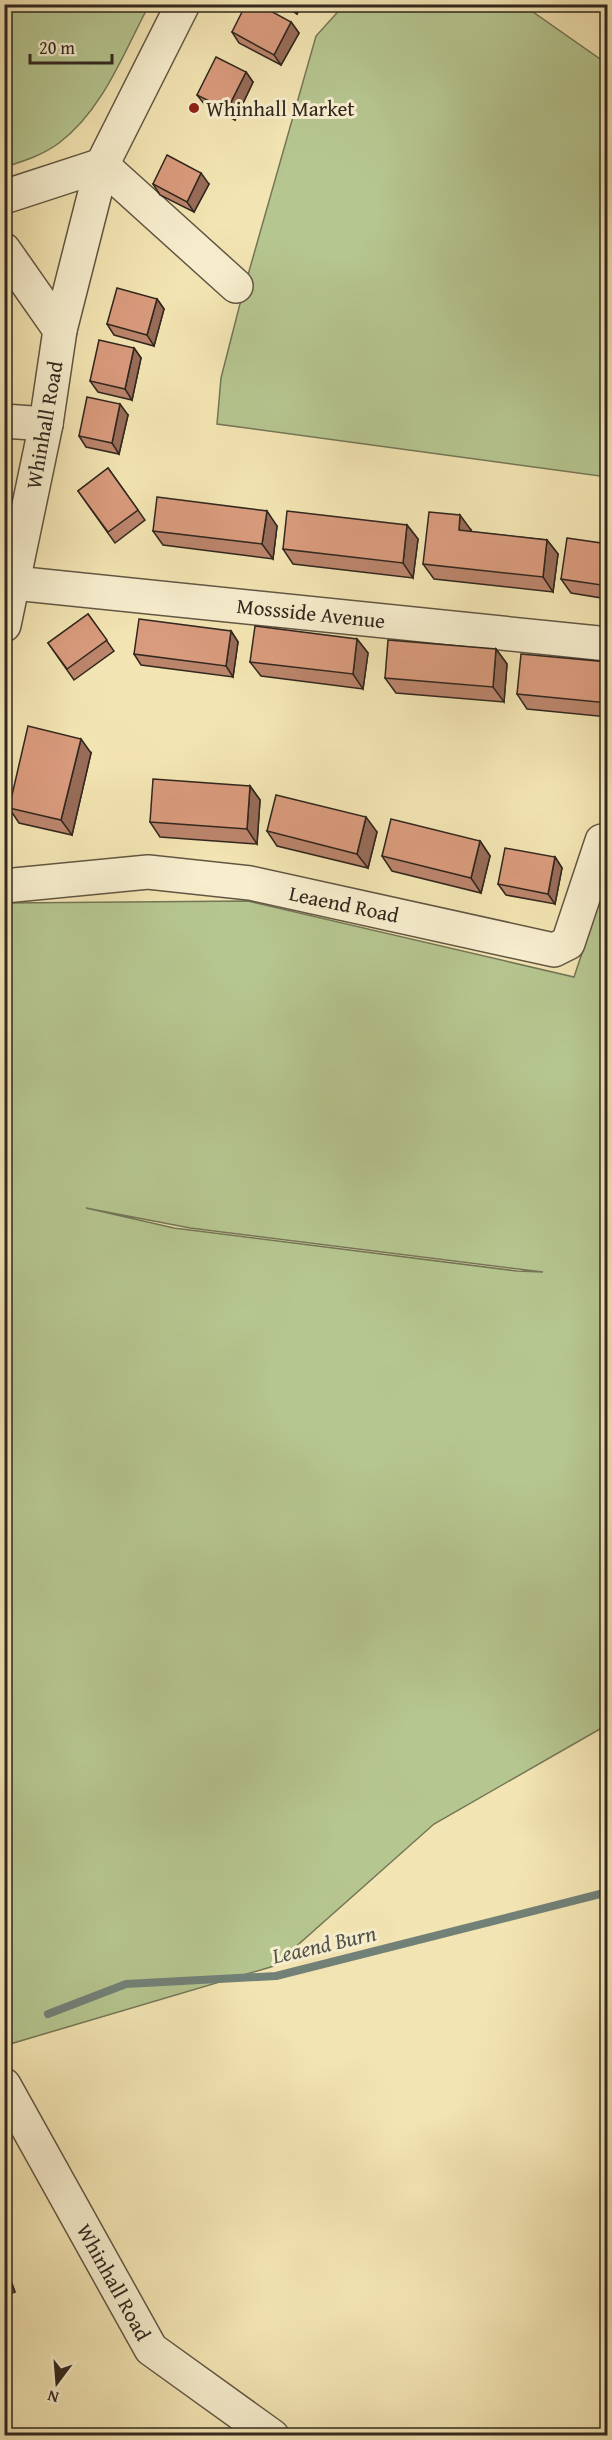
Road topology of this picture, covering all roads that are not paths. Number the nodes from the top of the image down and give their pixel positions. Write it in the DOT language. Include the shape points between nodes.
graph roads {
  1 [pos="183,4"];
  2 [pos="102,165"];
  3 [pos="4,197"];
  4 [pos="4,250"];
  5 [pos="236,286"];
  6 [pos="60,330"];
  7 [pos="4,421"];
  8 [pos="46,424"];
  9 [pos="14,582"];
  10 [pos="4,625"];
  11 [pos="608,644"];
  12 [pos="608,842"];
  13 [pos="4,886"];
  14 [pos="4,2085"];
  15 [pos="272,2436"];
  1 -- 2 [label="street, Whinhall Road"];
  2 -- 3 [label="street"];
  2 -- 5 [label="street"];
  2 -- 6 [label="street, Whinhall Road"];
  4 -- 6 [label="street, Whinhall Road"];
  6 -- 8 [label="street, Whinhall Road"];
  7 -- 8 [label="street"];
  8 -- 9 [label="street, Whinhall Road"];
  9 -- 10 [label="street, Whinhall Road"];
  9 -- 11 [label="street, Mossside Avenue"];
  12 -- 13 [label="street, Leaend Road" via="602,842 568,943 554,950 239,882 148,872"];
  14 -- 15 [label="street, Whinhall Road" via="151,2349"];
}
